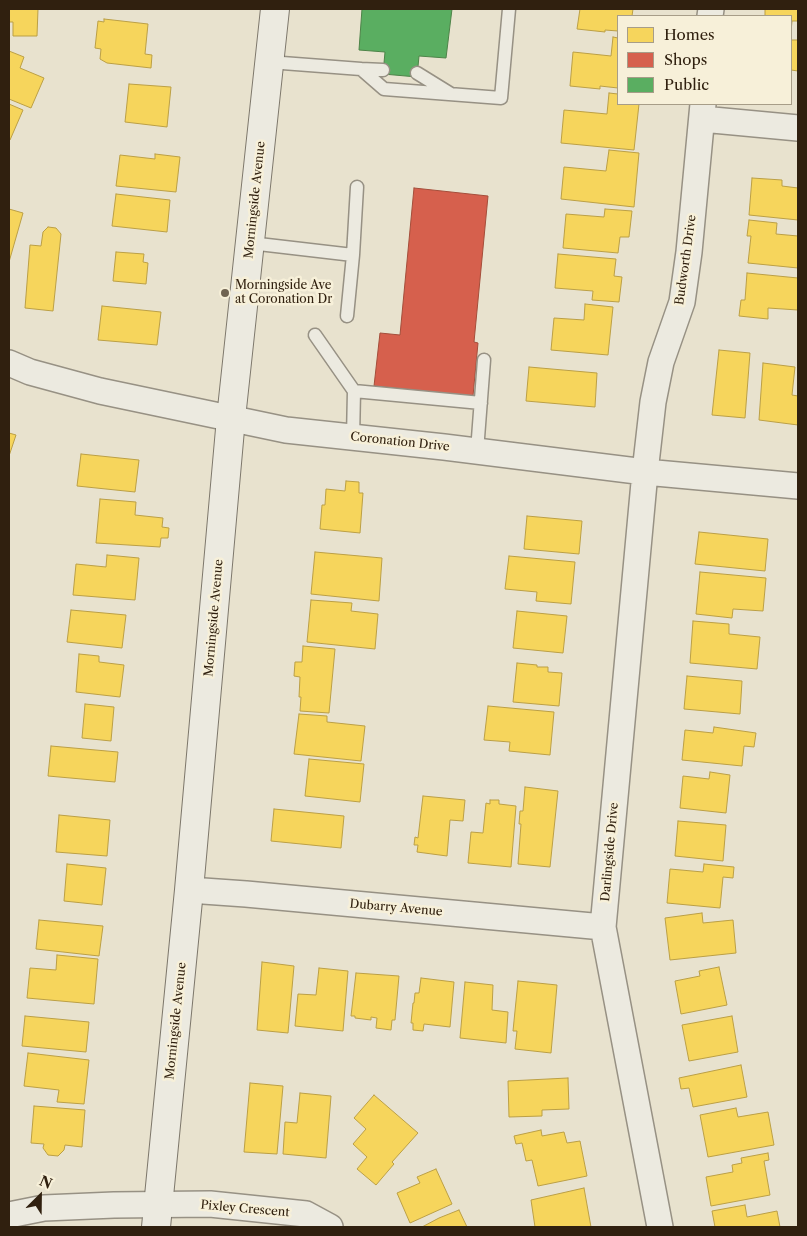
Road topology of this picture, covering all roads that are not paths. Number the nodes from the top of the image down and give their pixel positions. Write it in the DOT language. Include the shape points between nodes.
graph roads {
  1 [pos="275,9"];
  2 [pos="509,9"];
  3 [pos="269,62"];
  4 [pos="361,69"];
  5 [pos="383,70"];
  6 [pos="417,72"];
  7 [pos="452,95"];
  8 [pos="702,111"];
  9 [pos="798,128"];
  10 [pos="357,187"];
  11 [pos="250,243"];
  12 [pos="353,255"];
  13 [pos="347,316"];
  14 [pos="315,335"];
  15 [pos="484,360"];
  16 [pos="9,363"];
  17 [pos="354,391"];
  18 [pos="481,403"];
  19 [pos="232,418"];
  20 [pos="354,438"];
  21 [pos="477,451"];
  22 [pos="645,472"];
  23 [pos="798,486"];
  24 [pos="189,890"];
  25 [pos="603,927"];
  26 [pos="9,1215"];
  27 [pos="157,1216"];
  28 [pos="330,1227"];
  29 [pos="660,1227"];
  1 -- 3 [label="main road, Morningside Avenue"];
  2 -- 7 [label="lane" via="501,98"];
  3 -- 4 [label="lane"];
  3 -- 11 [label="main road, Morningside Avenue"];
  4 -- 5 [label="lane"];
  4 -- 7 [label="lane" via="384,89"];
  6 -- 7 [label="lane"];
  8 -- 9 [label="street"];
  8 -- 22 [label="street, Budworth Drive" via="682,302 661,362"];
  10 -- 12 [label="lane"];
  11 -- 12 [label="lane"];
  11 -- 19 [label="main road, Morningside Avenue"];
  12 -- 13 [label="lane"];
  14 -- 17 [label="lane"];
  15 -- 18 [label="lane"];
  16 -- 19 [label="street, Coronation Drive" via="100,391"];
  17 -- 18 [label="lane"];
  17 -- 20 [label="lane"];
  18 -- 21 [label="lane"];
  19 -- 20 [label="street, Coronation Drive" via="286,430"];
  19 -- 24 [label="main road, Morningside Avenue"];
  20 -- 21 [label="street, Coronation Drive"];
  21 -- 22 [label="street, Coronation Drive"];
  22 -- 23 [label="street, Coronation Drive"];
  22 -- 25 [label="street, Darlingside Drive"];
  24 -- 25 [label="street, Dubarry Avenue"];
  24 -- 27 [label="main road, Morningside Avenue"];
  25 -- 29 [label="street, Darlingside Drive"];
  26 -- 27 [label="street, Pixley Crescent" via="44,1208"];
  27 -- 28 [label="street, Pixley Crescent" via="210,1204 306,1214"];
}
